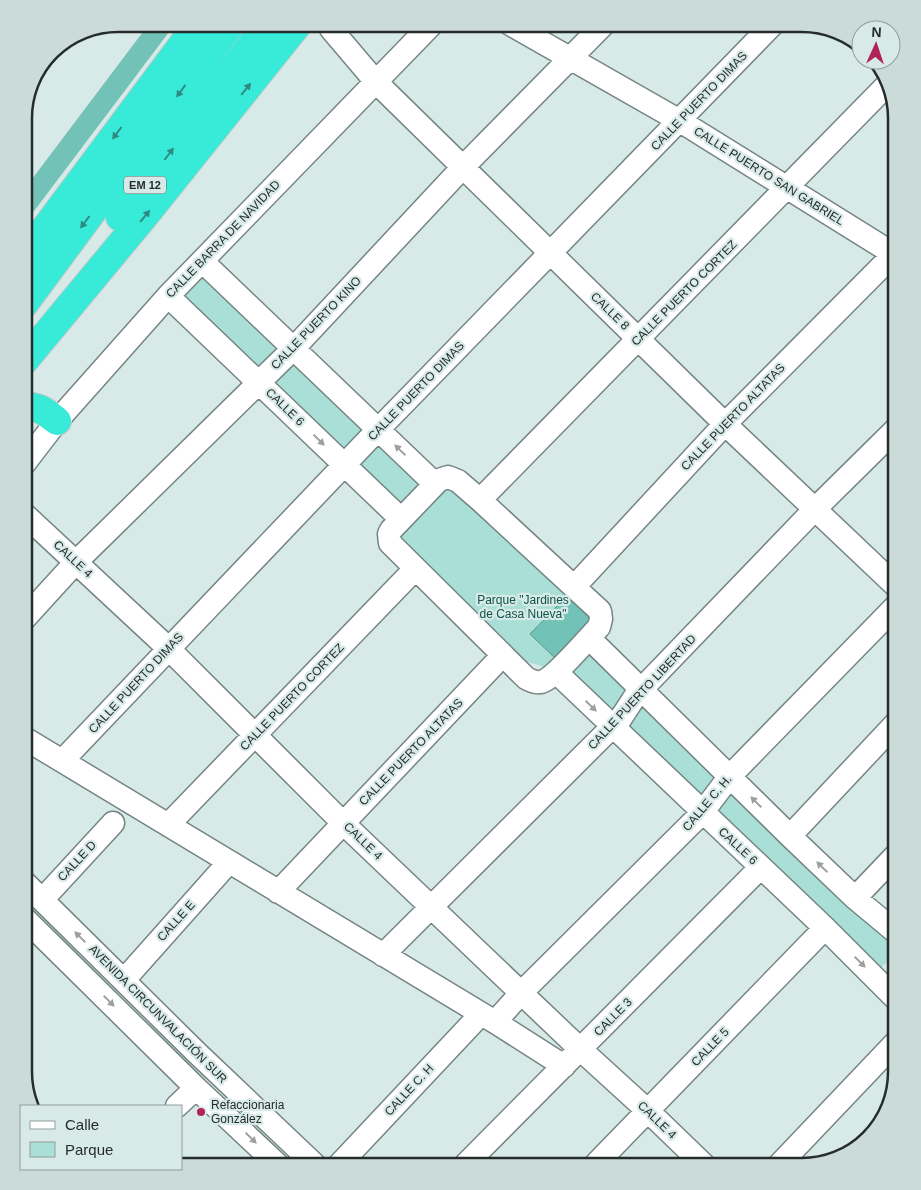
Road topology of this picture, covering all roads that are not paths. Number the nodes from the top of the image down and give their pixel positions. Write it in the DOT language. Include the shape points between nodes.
graph roads {
  1 [pos="192,32"];
  2 [pos="225,32"];
  3 [pos="261,32"];
  4 [pos="291,32"];
  5 [pos="338,32"];
  6 [pos="424,32"];
  7 [pos="525,33"];
  8 [pos="596,33"];
  9 [pos="764,33"];
  10 [pos="571,59"];
  11 [pos="376,82"];
  12 [pos="883,89"];
  13 [pos="680,121"];
  14 [pos="463,167"];
  15 [pos="789,188"];
  16 [pos="33,245"];
  17 [pos="888,248"];
  18 [pos="551,253"];
  19 [pos="202,261"];
  20 [pos="888,261"];
  21 [pos="33,292"];
  22 [pos="168,296"];
  23 [pos="33,335"];
  24 [pos="639,339"];
  25 [pos="294,348"];
  26 [pos="33,350"];
  27 [pos="258,382"];
  28 [pos="33,407"];
  29 [pos="56,421"];
  30 [pos="725,424"];
  31 [pos="378,430"];
  32 [pos="888,437"];
  33 [pos="33,452"];
  34 [pos="344,465"];
  35 [pos="442,481"];
  36 [pos="480,500"];
  37 [pos="814,510"];
  38 [pos="401,519"];
  39 [pos="33,522"];
  40 [pos="76,562"];
  41 [pos="415,569"];
  42 [pos="888,579"];
  43 [pos="574,587"];
  44 [pos="32,610"];
  45 [pos="888,614"];
  46 [pos="589,638"];
  47 [pos="168,648"];
  48 [pos="503,655"];
  49 [pos="556,672"];
  50 [pos="642,690"];
  51 [pos="613,726"];
  52 [pos="888,732"];
  53 [pos="255,735"];
  54 [pos="32,743"];
  55 [pos="62,760"];
  56 [pos="730,776"];
  57 [pos="702,812"];
  58 [pos="343,822"];
  59 [pos="113,823"];
  60 [pos="168,825"];
  61 [pos="790,836"];
  62 [pos="229,862"];
  63 [pos="888,863"];
  64 [pos="761,867"];
  65 [pos="32,890"];
  66 [pos="278,892"];
  67 [pos="854,898"];
  68 [pos="42,900"];
  69 [pos="432,906"];
  70 [pos="32,926"];
  71 [pos="888,926"];
  72 [pos="825,928"];
  73 [pos="383,955"];
  74 [pos="124,980"];
  75 [pos="888,991"];
  76 [pos="522,992"];
  77 [pos="488,1018"];
  78 [pos="580,1050"];
  79 [pos="888,1050"];
  80 [pos="564,1066"];
  81 [pos="196,1088"];
  82 [pos="178,1105"];
  83 [pos="648,1111"];
  84 [pos="271,1158"];
  85 [pos="308,1158"];
  86 [pos="346,1158"];
  87 [pos="472,1158"];
  88 [pos="602,1158"];
  89 [pos="697,1158"];
  90 [pos="786,1158"];
  1 -- 16 [label="highway, one-way"];
  2 -- 21 [label="highway, EM 12, one-way"];
  23 -- 3 [label="highway, EM 12, one-way"];
  26 -- 4 [label="highway, one-way"];
  5 -- 11 [label="street, CALLE 8"];
  6 -- 11 [label="street, CALLE BARRA DE NAVIDAD"];
  7 -- 10 [label="street, CALLE PUERTO SAN GABRIEL"];
  8 -- 10 [label="street, CALLE PUERTO KINO"];
  9 -- 13 [label="street, CALLE PUERTO DIMAS"];
  10 -- 13 [label="street, CALLE PUERTO SAN GABRIEL"];
  10 -- 14 [label="street, CALLE PUERTO KINO"];
  11 -- 14 [label="street, CALLE 8"];
  11 -- 19 [label="street, CALLE BARRA DE NAVIDAD"];
  12 -- 15 [label="street, CALLE PUERTO CORTEZ"];
  13 -- 15 [label="street, CALLE PUERTO SAN GABRIEL"];
  13 -- 18 [label="street, CALLE PUERTO DIMAS"];
  14 -- 18 [label="street, CALLE 8"];
  14 -- 25 [label="street, CALLE PUERTO KINO"];
  15 -- 17 [label="street, CALLE PUERTO SAN GABRIEL"];
  15 -- 24 [label="street, CALLE PUERTO CORTEZ"];
  18 -- 24 [label="street, CALLE 8"];
  18 -- 31 [label="street, CALLE PUERTO DIMAS"];
  19 -- 22 [label="street, CALLE BARRA DE NAVIDAD"];
  19 -- 25 [label="street"];
  20 -- 30 [label="street, CALLE PUERTO ALTATAS"];
  22 -- 27 [label="street, CALLE 6"];
  22 -- 29 [label="street, CALLE BARRA DE NAVIDAD"];
  24 -- 30 [label="street, CALLE 8"];
  24 -- 36 [label="street, CALLE PUERTO CORTEZ"];
  25 -- 27 [label="street, CALLE PUERTO KINO"];
  25 -- 31 [label="street"];
  27 -- 34 [label="street, CALLE 6, one-way"];
  27 -- 40 [label="street, CALLE PUERTO KINO"];
  28 -- 29 [label="highway" via="42,409"];
  29 -- 33 [label="street, CALLE BARRA DE NAVIDAD"];
  30 -- 37 [label="street, CALLE 8"];
  30 -- 43 [label="street, CALLE PUERTO ALTATAS"];
  31 -- 34 [label="street, CALLE PUERTO DIMAS"];
  35 -- 31 [label="street, one-way"];
  32 -- 37 [label="street, CALLE PUERTO LIBERTAD"];
  34 -- 38 [label="street, CALLE 6"];
  34 -- 47 [label="street, CALLE PUERTO DIMAS"];
  35 -- 36 [label="street" via="458,482"];
  35 -- 38 [label="street"];
  36 -- 43 [label="street"];
  37 -- 42 [label="street, CALLE 8"];
  37 -- 50 [label="street, CALLE PUERTO LIBERTAD"];
  38 -- 41 [label="street" via="391,530 389,538"];
  39 -- 40 [label="street, CALLE 4"];
  40 -- 44 [label="street, CALLE PUERTO KINO"];
  40 -- 47 [label="street, CALLE 4"];
  41 -- 48 [label="street"];
  41 -- 53 [label="street, CALLE PUERTO CORTEZ"];
  43 -- 46 [label="street" via="600,612 601,624"];
  45 -- 56 [label="street, CALLE C. H."];
  46 -- 49 [label="street"];
  46 -- 50 [label="street"];
  47 -- 53 [label="street, CALLE 4"];
  47 -- 55 [label="street, CALLE PUERTO DIMAS"];
  48 -- 49 [label="street" via="532,682 543,682"];
  48 -- 58 [label="street, CALLE PUERTO ALTATAS"];
  49 -- 51 [label="street, CALLE 6, one-way"];
  50 -- 51 [label="street, CALLE PUERTO LIBERTAD"];
  50 -- 56 [label="street"];
  51 -- 57 [label="street, CALLE 6"];
  51 -- 69 [label="street, CALLE PUERTO LIBERTAD"];
  52 -- 61 [label="street"];
  53 -- 58 [label="street, CALLE 4"];
  53 -- 60 [label="street, CALLE PUERTO CORTEZ"];
  54 -- 55 [label="street"];
  55 -- 60 [label="street"];
  56 -- 57 [label="street, CALLE C. H."];
  61 -- 56 [label="street, one-way"];
  57 -- 64 [label="street, CALLE 6"];
  57 -- 76 [label="street, CALLE C. H."];
  58 -- 66 [label="street, CALLE PUERTO ALTATAS"];
  58 -- 69 [label="street, CALLE 4"];
  59 -- 68 [label="street, CALLE D"];
  60 -- 62 [label="street"];
  67 -- 61 [label="street, one-way"];
  62 -- 66 [label="street"];
  62 -- 74 [label="street, CALLE E"];
  63 -- 67 [label="street"];
  64 -- 72 [label="street, CALLE 6"];
  64 -- 78 [label="street, CALLE 3"];
  65 -- 68 [label="street, AVENIDA CIRCUNVALACIÓN SUR"];
  66 -- 73 [label="street"];
  67 -- 71 [label="street"];
  74 -- 68 [label="street, AVENIDA CIRCUNVALACIÓN SUR, one-way"];
  69 -- 73 [label="street, CALLE PUERTO LIBERTAD"];
  69 -- 76 [label="street, CALLE 4"];
  70 -- 81 [label="street, AVENIDA CIRCUNVALACIÓN SUR, one-way"];
  72 -- 75 [label="street, CALLE 6, one-way"];
  72 -- 83 [label="street, CALLE 5"];
  73 -- 77 [label="street"];
  74 -- 85 [label="street, AVENIDA CIRCUNVALACIÓN SUR"];
  76 -- 77 [label="street, CALLE C. H."];
  76 -- 78 [label="street, CALLE 4"];
  77 -- 80 [label="street"];
  77 -- 86 [label="street, CALLE C. H"];
  78 -- 80 [label="street, CALLE 3"];
  78 -- 83 [label="street, CALLE 4"];
  79 -- 90 [label="street"];
  80 -- 87 [label="street, CALLE 3"];
  81 -- 82 [label="street"];
  81 -- 84 [label="street, AVENIDA CIRCUNVALACIÓN SUR, one-way"];
  83 -- 88 [label="street, CALLE 5"];
  83 -- 89 [label="street, CALLE 4"];
}
